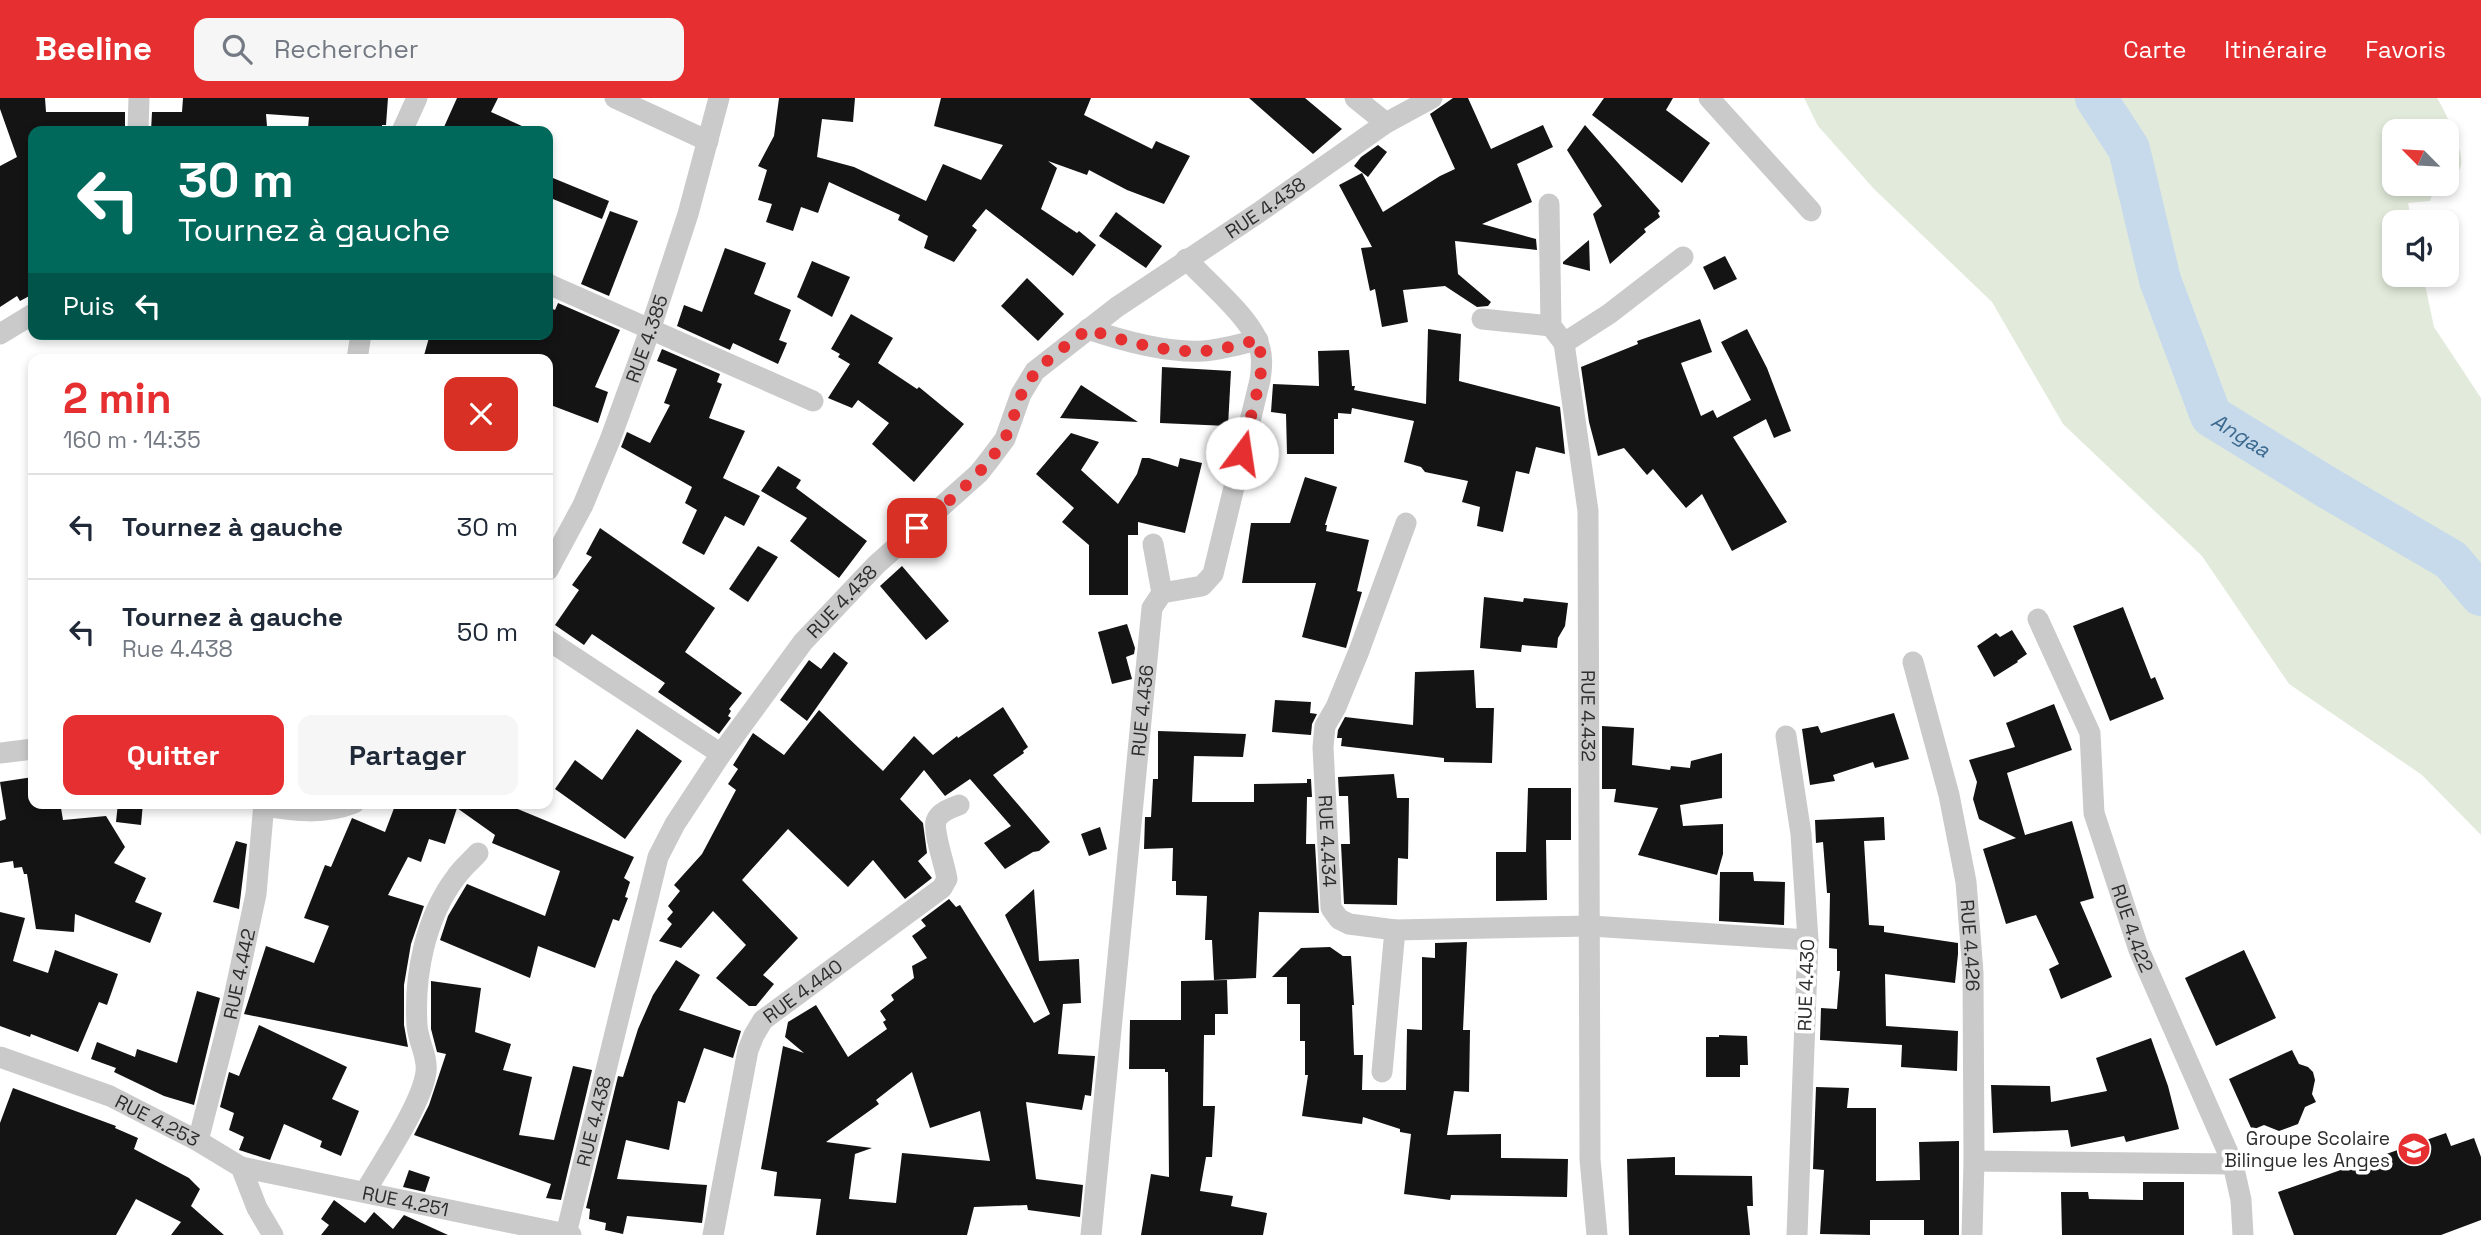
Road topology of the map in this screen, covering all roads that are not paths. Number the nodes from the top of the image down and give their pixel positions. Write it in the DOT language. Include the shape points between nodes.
graph roads {
  1 [pos="139,98"];
  2 [pos="615,98"];
  3 [pos="719,98"];
  4 [pos="1355,98"];
  5 [pos="1432,98"];
  6 [pos="1709,98"];
  7 [pos="414,100"];
  8 [pos="1386,123"];
  9 [pos="138,126"];
  10 [pos="404,126"];
  11 [pos="708,141"];
  12 [pos="1549,204"];
  13 [pos="1811,211"];
  14 [pos="1683,257"];
  15 [pos="1186,259"];
  16 [pos="553,286"];
  17 [pos="28,317"];
  18 [pos="1482,319"];
  19 [pos="1551,326"];
  20 [pos="1088,329"];
  21 [pos="650,330"];
  22 [pos="0,334"];
  23 [pos="1258,340"];
  24 [pos="1564,343"];
  25 [pos="813,401"];
  26 [pos="1406,523"];
  27 [pos="1153,544"];
  28 [pos="553,561"];
  29 [pos="1162,593"];
  30 [pos="2038,618"];
  31 [pos="553,642"];
  32 [pos="1913,662"];
  33 [pos="1786,736"];
  34 [pos="28,750"];
  35 [pos="0,753"];
  36 [pos="721,754"];
  37 [pos="959,805"];
  38 [pos="264,809"];
  39 [pos="285,809"];
  40 [pos="337,809"];
  41 [pos="478,853"];
  42 [pos="1591,926"];
  43 [pos="1395,930"];
  44 [pos="1808,940"];
  45 [pos="0,1057"];
  46 [pos="1382,1072"];
  47 [pos="198,1142"];
  48 [pos="1974,1161"];
  49 [pos="2233,1164"];
  50 [pos="241,1167"];
  51 [pos="365,1192"];
  52 [pos="273,1235"];
  53 [pos="568,1235"];
  54 [pos="713,1235"];
  55 [pos="1091,1235"];
  56 [pos="1597,1235"];
  57 [pos="1797,1235"];
  58 [pos="1972,1235"];
  59 [pos="2243,1235"];
  1 -- 9 [label="street"];
  2 -- 11 [label="street"];
  3 -- 11 [label="street, RUE 4.385"];
  4 -- 8 [label="street"];
  5 -- 8 [label="street, RUE 4.438"];
  6 -- 13 [label="street"];
  7 -- 10 [label="street"];
  8 -- 15 [label="street, RUE 4.438"];
  11 -- 21 [label="street, RUE 4.385"];
  12 -- 19 [label="street"];
  14 -- 24 [label="street"];
  15 -- 20 [label="street, RUE 4.438"];
  15 -- 23 [label="street"];
  16 -- 21 [label="street"];
  17 -- 22 [label="street"];
  18 -- 19 [label="street"];
  19 -- 24 [label="street, RUE 4.432"];
  20 -- 23 [label="street" via="1167,348 1203,351"];
  20 -- 36 [label="street, RUE 4.438" via="1035,371 1021,394 1005,439 985,466 876,565 803,642"];
  21 -- 25 [label="street"];
  21 -- 28 [label="street, RUE 4.385" via="583,505"];
  23 -- 29 [label="street" via="1260,380 1213,574 1202,586"];
  24 -- 42 [label="street, RUE 4.432" via="1587,510"];
  26 -- 43 [label="street, RUE 4.434" via="1359,651 1325,726 1323,747 1331,908 1349,924"];
  27 -- 29 [label="street"];
  29 -- 55 [label="street, RUE 4.436" via="1152,608"];
  30 -- 49 [label="street, RUE 4.422" via="2090,733 2094,813 2139,950"];
  31 -- 36 [label="street"];
  32 -- 48 [label="street, RUE 4.426" via="1949,795 1966,882 1973,973"];
  33 -- 44 [label="street, RUE 4.430" via="1801,834"];
  34 -- 35 [label="street"];
  36 -- 53 [label="street, RUE 4.438" via="658,857"];
  37 -- 54 [label="street, RUE 4.440" via="936,821 947,879 942,888 764,1020 754,1035"];
  38 -- 47 [label="street, RUE 4.442" via="256,894"];
  39 -- 40 [label="street"];
  41 -- 51 [label="street" via="456,877 423,948 416,1007 426,1070 422,1093"];
  42 -- 43 [label="street, RUE 4.434"];
  42 -- 44 [label="street, RUE 4.434"];
  42 -- 56 [label="street, RUE 4.432" via="1590,1159"];
  43 -- 46 [label="street"];
  44 -- 57 [label="street, RUE 4.430"];
  45 -- 47 [label="street, RUE 4.253" via="110,1096"];
  47 -- 50 [label="street, RUE 4.253"];
  48 -- 49 [label="street"];
  48 -- 58 [label="street, RUE 4.426"];
  49 -- 59 [label="street, RUE 4.422"];
  50 -- 51 [label="street, RUE 4.251"];
  50 -- 52 [label="street"];
  51 -- 53 [label="street, RUE 4.251"];
}
